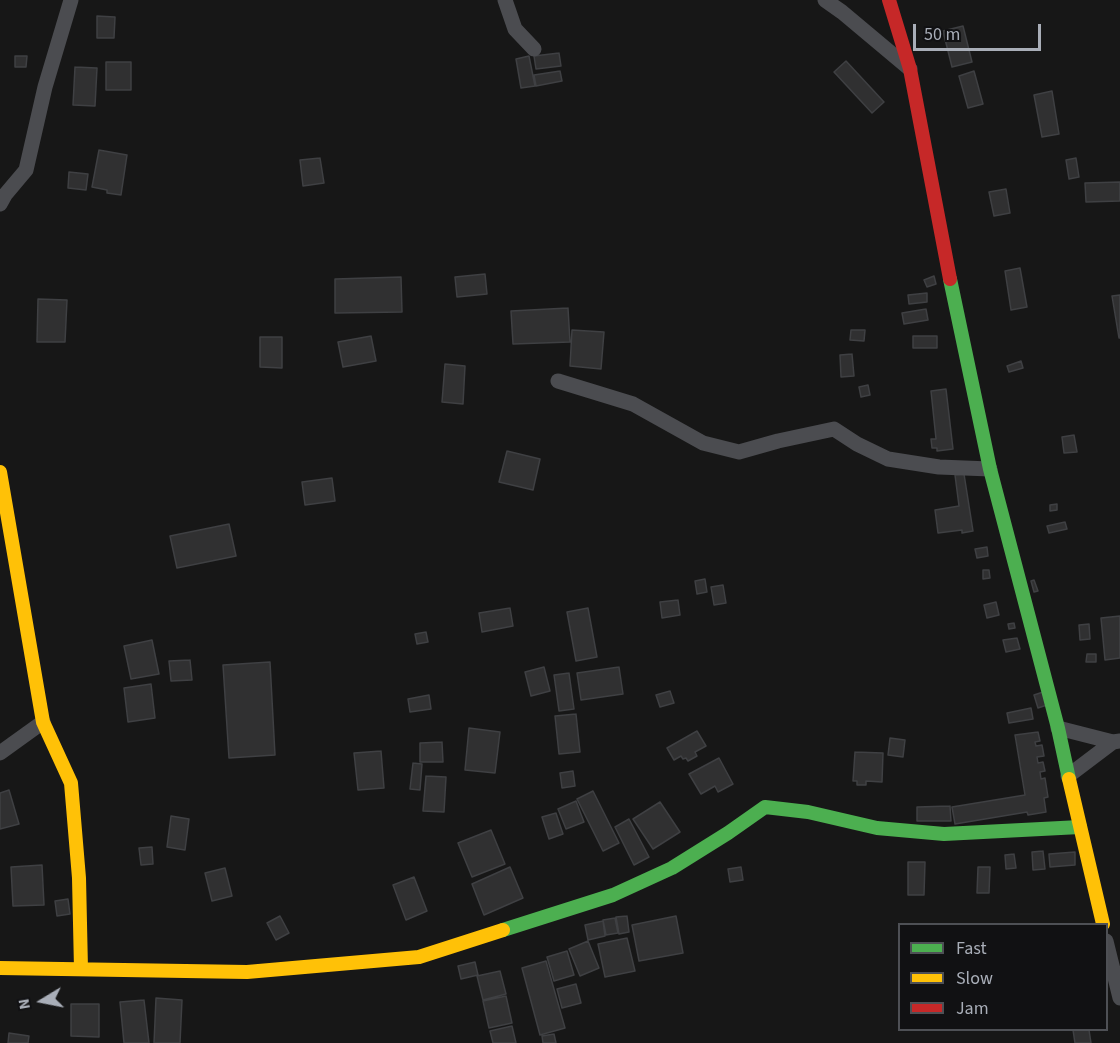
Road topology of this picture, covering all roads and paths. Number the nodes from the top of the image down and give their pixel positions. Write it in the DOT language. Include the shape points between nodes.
graph roads {
  1 [pos="71,0"];
  2 [pos="505,0"];
  3 [pos="825,0"];
  4 [pos="890,0"];
  5 [pos="534,49"];
  6 [pos="910,69"];
  7 [pos="0,204"];
  8 [pos="558,381"];
  9 [pos="990,469"];
  10 [pos="0,472"];
  11 [pos="43,722"];
  12 [pos="1058,728"];
  13 [pos="1117,741"];
  14 [pos="0,753"];
  15 [pos="1068,776"];
  16 [pos="1080,827"];
  17 [pos="1103,923"];
  18 [pos="1108,945"];
  19 [pos="0,968"];
  20 [pos="81,969"];
  21 [pos="1120,998"];
  1 -- 7 [label="street" via="26,170"];
  2 -- 5 [label="street" via="515,29"];
  3 -- 6 [label="street"];
  4 -- 6 [label="street"];
  6 -- 9 [label="street"];
  8 -- 9 [label="street" via="633,404 703,443 739,452 834,429 888,459"];
  9 -- 12 [label="street"];
  10 -- 11 [label="street"];
  11 -- 14 [label="street"];
  11 -- 20 [label="street" via="70,783 79,878"];
  12 -- 13 [label="street"];
  12 -- 15 [label="street"];
  13 -- 15 [label="street"];
  15 -- 16 [label="street"];
  16 -- 17 [label="street"];
  16 -- 20 [label="street" via="945,834 877,828 808,812 765,807 672,868 613,895 419,957 247,972"];
  18 -- 21 [label="street"];
  19 -- 20 [label="street"];
}
